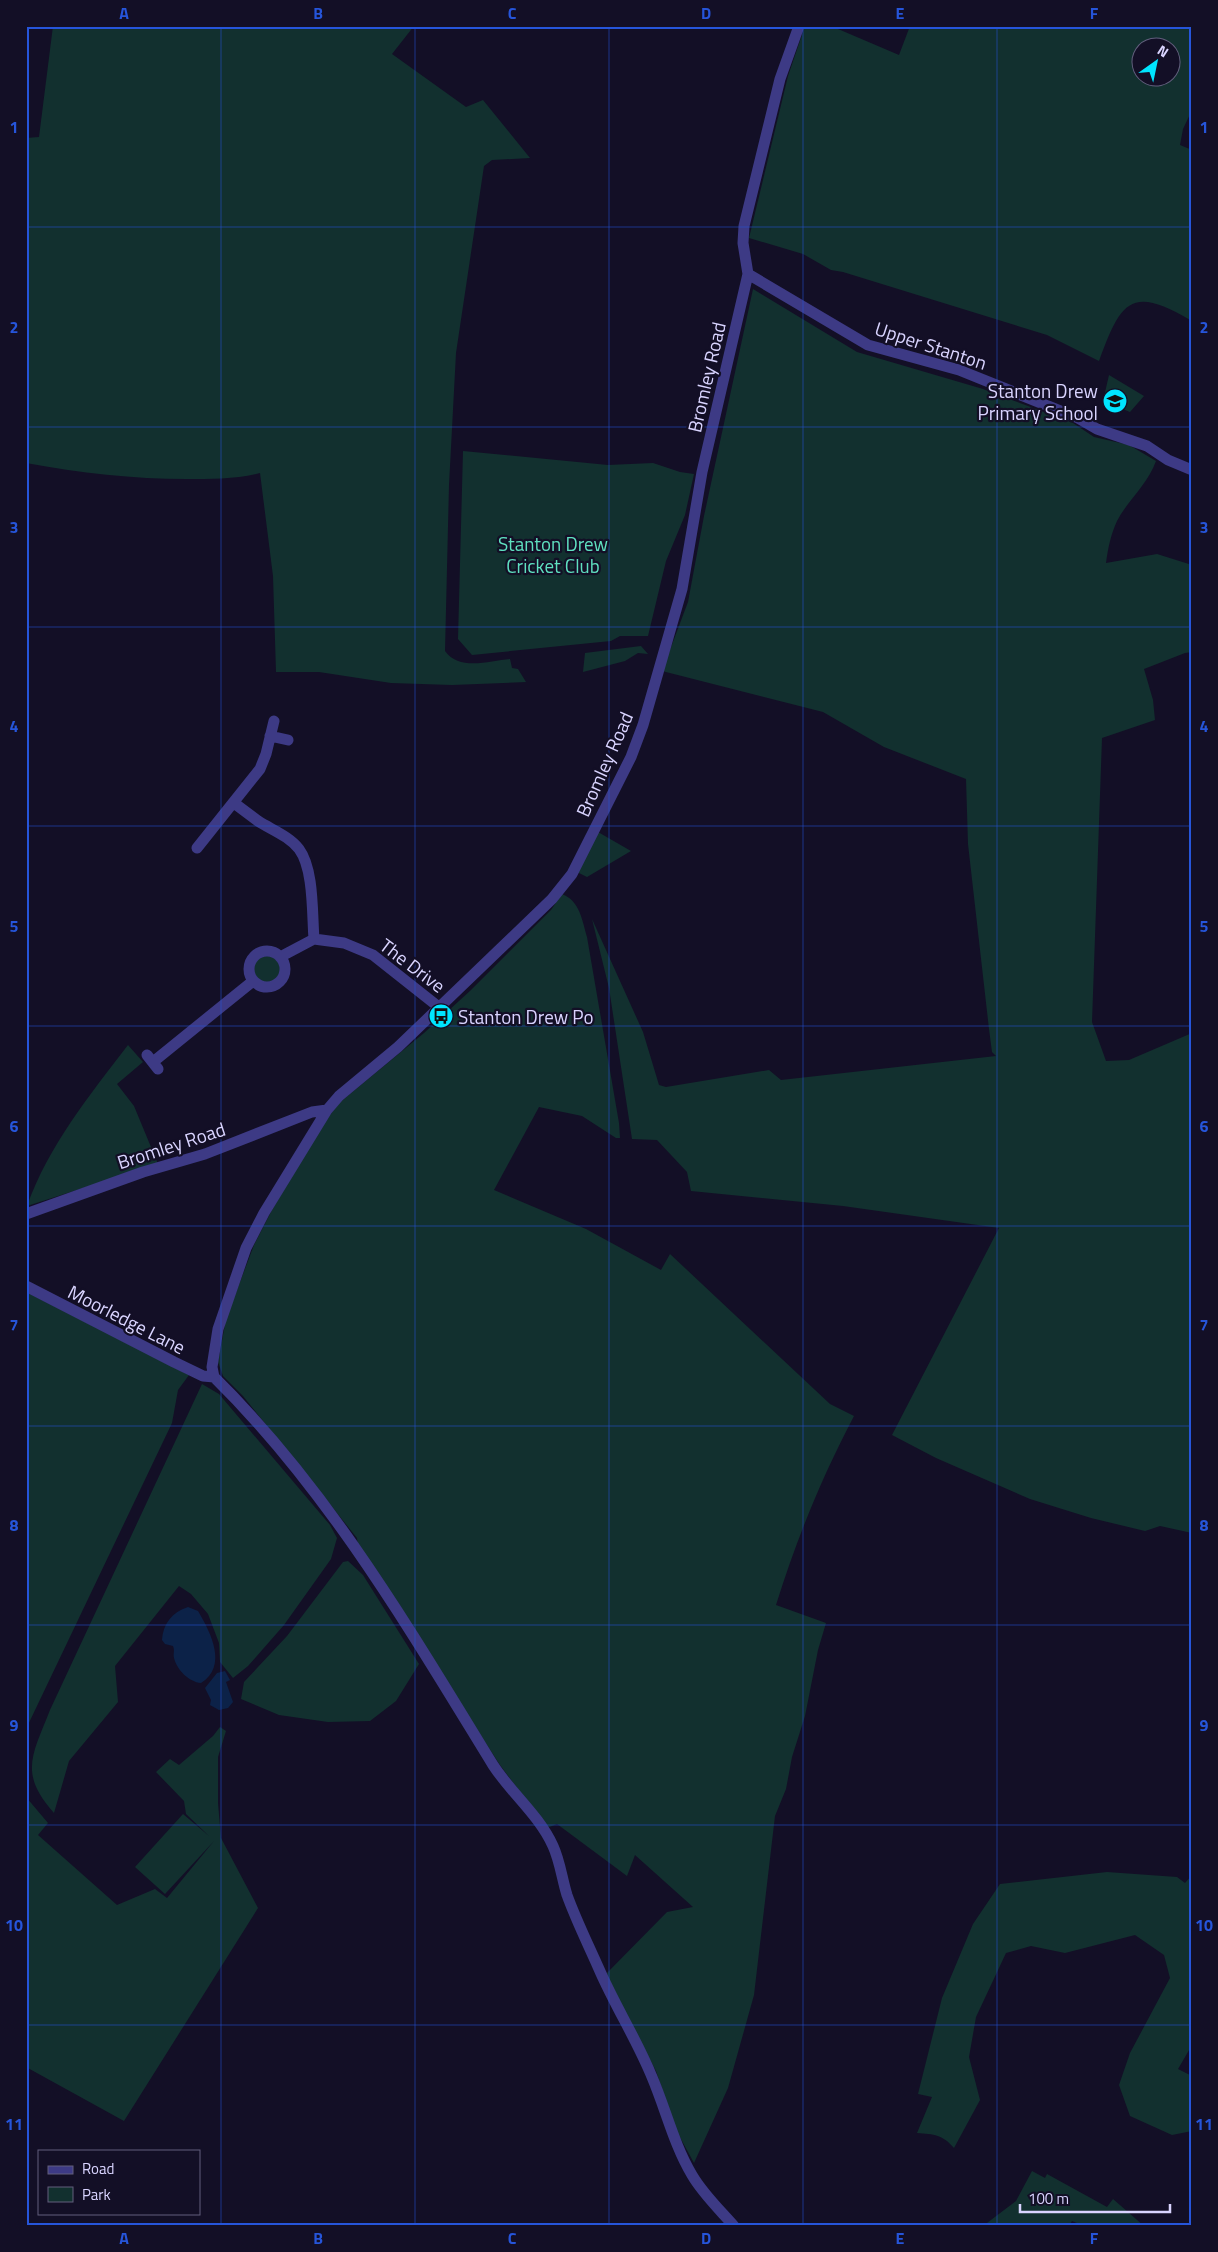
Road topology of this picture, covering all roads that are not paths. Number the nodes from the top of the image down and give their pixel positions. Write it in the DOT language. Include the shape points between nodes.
graph roads {
  1 [pos="799,26"];
  2 [pos="748,274"];
  3 [pos="1192,470"];
  4 [pos="274,721"];
  5 [pos="270,736"];
  6 [pos="288,740"];
  7 [pos="234,803"];
  8 [pos="197,848"];
  9 [pos="314,939"];
  10 [pos="280,957"];
  11 [pos="252,980"];
  12 [pos="440,1008"];
  13 [pos="153,1062"];
  14 [pos="328,1110"];
  15 [pos="26,1214"];
  16 [pos="26,1286"];
  17 [pos="214,1377"];
  18 [pos="734,2226"];
  1 -- 2 [label="street" via="780,79 744,226"];
  2 -- 3 [label="street, Upper Stanton" via="868,345 959,370 1078,418 1097,429 1148,446 1168,460"];
  2 -- 12 [label="street, Bromley Road" via="702,472 682,589 631,757 566,883"];
  4 -- 5 [label="street"];
  5 -- 6 [label="street"];
  5 -- 7 [label="street" via="260,769"];
  7 -- 8 [label="street"];
  7 -- 9 [label="street" via="299,849 308,874"];
  9 -- 10 [label="street"];
  9 -- 12 [label="street, The Drive" via="344,943 373,955"];
  10 -- 11 [label="street" via="270,951 256,954 248,968"];
  10 -- 11 [label="street" via="285,969 277,984 263,987"];
  11 -- 13 [label="street"];
  12 -- 14 [label="street, Bromley Road" via="339,1096"];
  14 -- 15 [label="street, Bromley Road" via="312,1112 206,1154 143,1172"];
  14 -- 17 [label="street, Bromley Road" via="246,1248 218,1329 212,1366"];
  16 -- 17 [label="street, Moorledge Lane" via="174,1362 203,1376"];
  17 -- 18 [label="street" via="252,1414 322,1501 430,1661 496,1770 547,1837 602,1978 653,2078 690,2171"];
}
